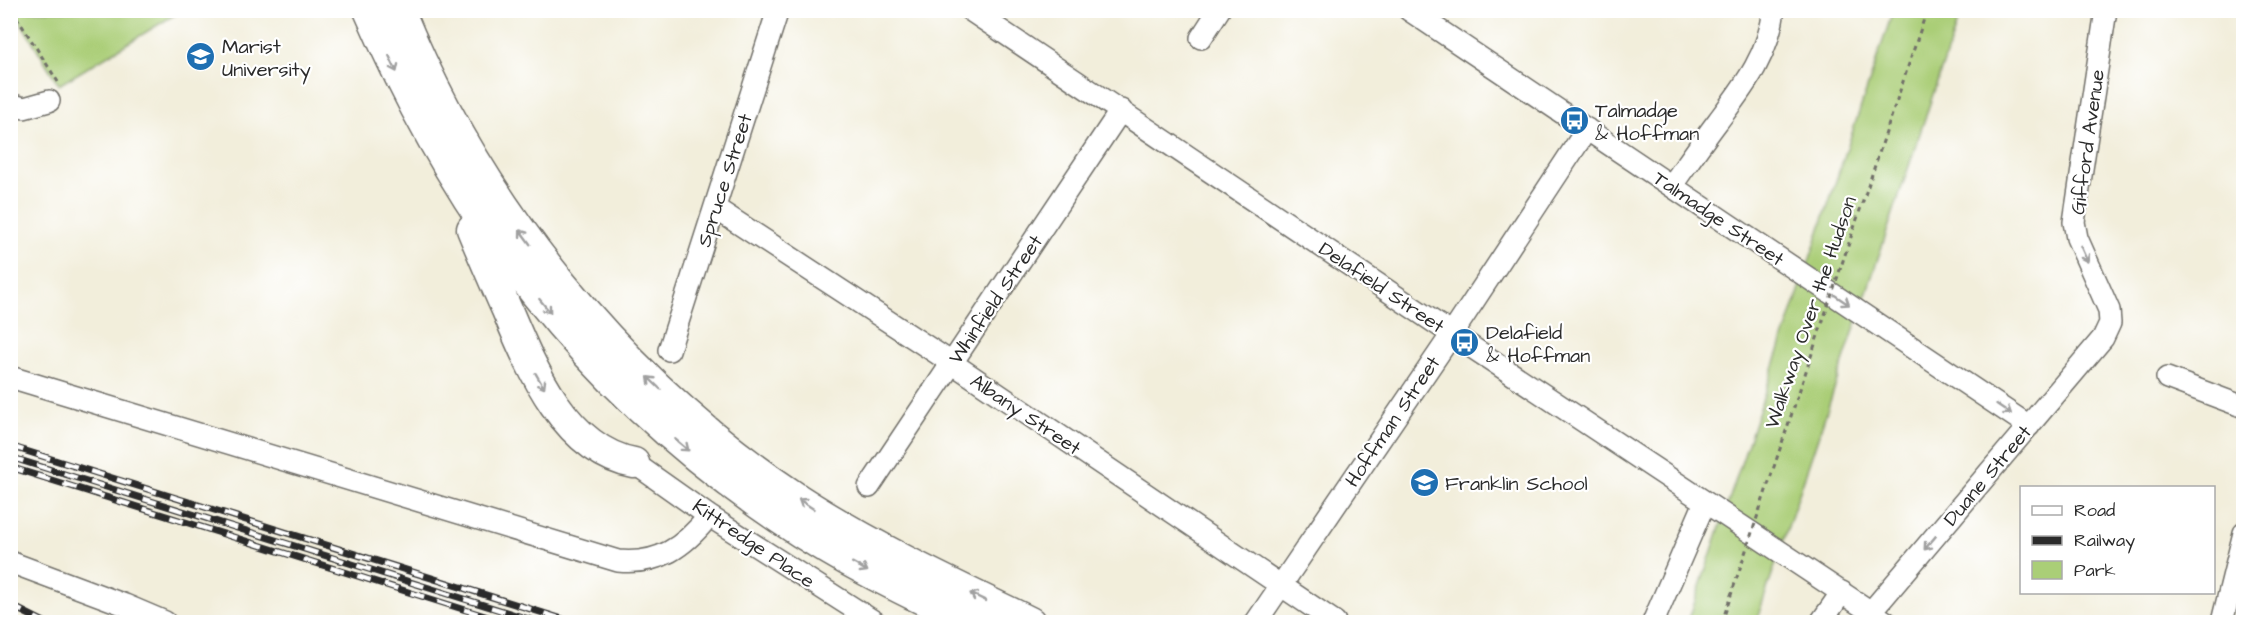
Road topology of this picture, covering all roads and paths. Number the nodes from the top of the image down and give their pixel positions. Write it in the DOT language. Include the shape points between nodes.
graph roads {
  1 [pos="12,10"];
  2 [pos="369,10"];
  3 [pos="399,10"];
  4 [pos="778,10"];
  5 [pos="970,10"];
  6 [pos="1219,10"];
  7 [pos="1409,10"];
  8 [pos="1774,10"];
  9 [pos="1927,10"];
  10 [pos="2106,10"];
  11 [pos="1201,38"];
  12 [pos="57,97"];
  13 [pos="10,104"];
  14 [pos="1120,110"];
  15 [pos="1587,129"];
  16 [pos="451,173"];
  17 [pos="1672,185"];
  18 [pos="715,208"];
  19 [pos="1452,334"];
  20 [pos="2103,338"];
  21 [pos="669,350"];
  22 [pos="952,363"];
  23 [pos="10,377"];
  24 [pos="2167,378"];
  25 [pos="2244,406"];
  26 [pos="2029,426"];
  27 [pos="633,463"];
  28 [pos="869,487"];
  29 [pos="1705,502"];
  30 [pos="709,516"];
  31 [pos="2244,533"];
  32 [pos="10,562"];
  33 [pos="1280,586"];
  34 [pos="1842,592"];
  35 [pos="1879,617"];
  36 [pos="1654,620"];
  37 [pos="165,622"];
  38 [pos="875,622"];
  39 [pos="970,622"];
  40 [pos="1030,622"];
  41 [pos="1256,622"];
  42 [pos="1335,622"];
  43 [pos="1722,622"];
  44 [pos="1821,622"];
  45 [pos="2222,622"];
  1 -- 12 [label="path"];
  2 -- 16 [label="highway, one-way"];
  40 -- 3 [label="highway, one-way" via="894,555 815,509 723,444 655,384 589,317 514,221 450,118"];
  4 -- 18 [label="street, Spruce Street"];
  5 -- 14 [label="street, Delafield Street"];
  6 -- 11 [label="street"];
  7 -- 15 [label="street, Talmadge Street"];
  8 -- 17 [label="street" via="1763,53 1747,83"];
  9 -- 43 [label="path, Walkway Over the Hudson, bridge"];
  10 -- 20 [label="street, Gifford Avenue, one-way" via="2074,222 2077,238 2109,309 2110,323"];
  12 -- 13 [label="street" via="24,108"];
  14 -- 19 [label="street, Delafield Street"];
  14 -- 22 [label="street, Whinfield Street"];
  15 -- 17 [label="street, Talmadge Street"];
  15 -- 19 [label="street, Hoffman Street"];
  16 -- 27 [label="highway, one-way" via="540,383 585,437 608,455"];
  16 -- 39 [label="highway, one-way" via="511,263 563,327 627,395 683,445 746,495 807,536 887,582"];
  17 -- 26 [label="street, Talmadge Street, one-way"];
  18 -- 21 [label="street, Spruce Street"];
  18 -- 22 [label="street, Albany Street"];
  19 -- 29 [label="street, Delafield Street"];
  19 -- 33 [label="street, Hoffman Street"];
  20 -- 26 [label="street, Duane Street"];
  22 -- 28 [label="street, Whinfield Street"];
  22 -- 33 [label="street, Albany Street"];
  23 -- 30 [label="street" via="609,559 631,562 656,558 684,542"];
  24 -- 25 [label="street"];
  26 -- 35 [label="street, Duane Street, one-way"];
  27 -- 30 [label="street, Kittredge Place"];
  29 -- 34 [label="street, Delafield Street"];
  29 -- 36 [label="street"];
  30 -- 38 [label="street, Kittredge Place"];
  31 -- 45 [label="street"];
  32 -- 37 [label="street"];
  33 -- 41 [label="street, Hoffman Street"];
  33 -- 42 [label="street, Albany Street"];
  34 -- 35 [label="street, Delafield Street"];
  34 -- 44 [label="street"];
}
